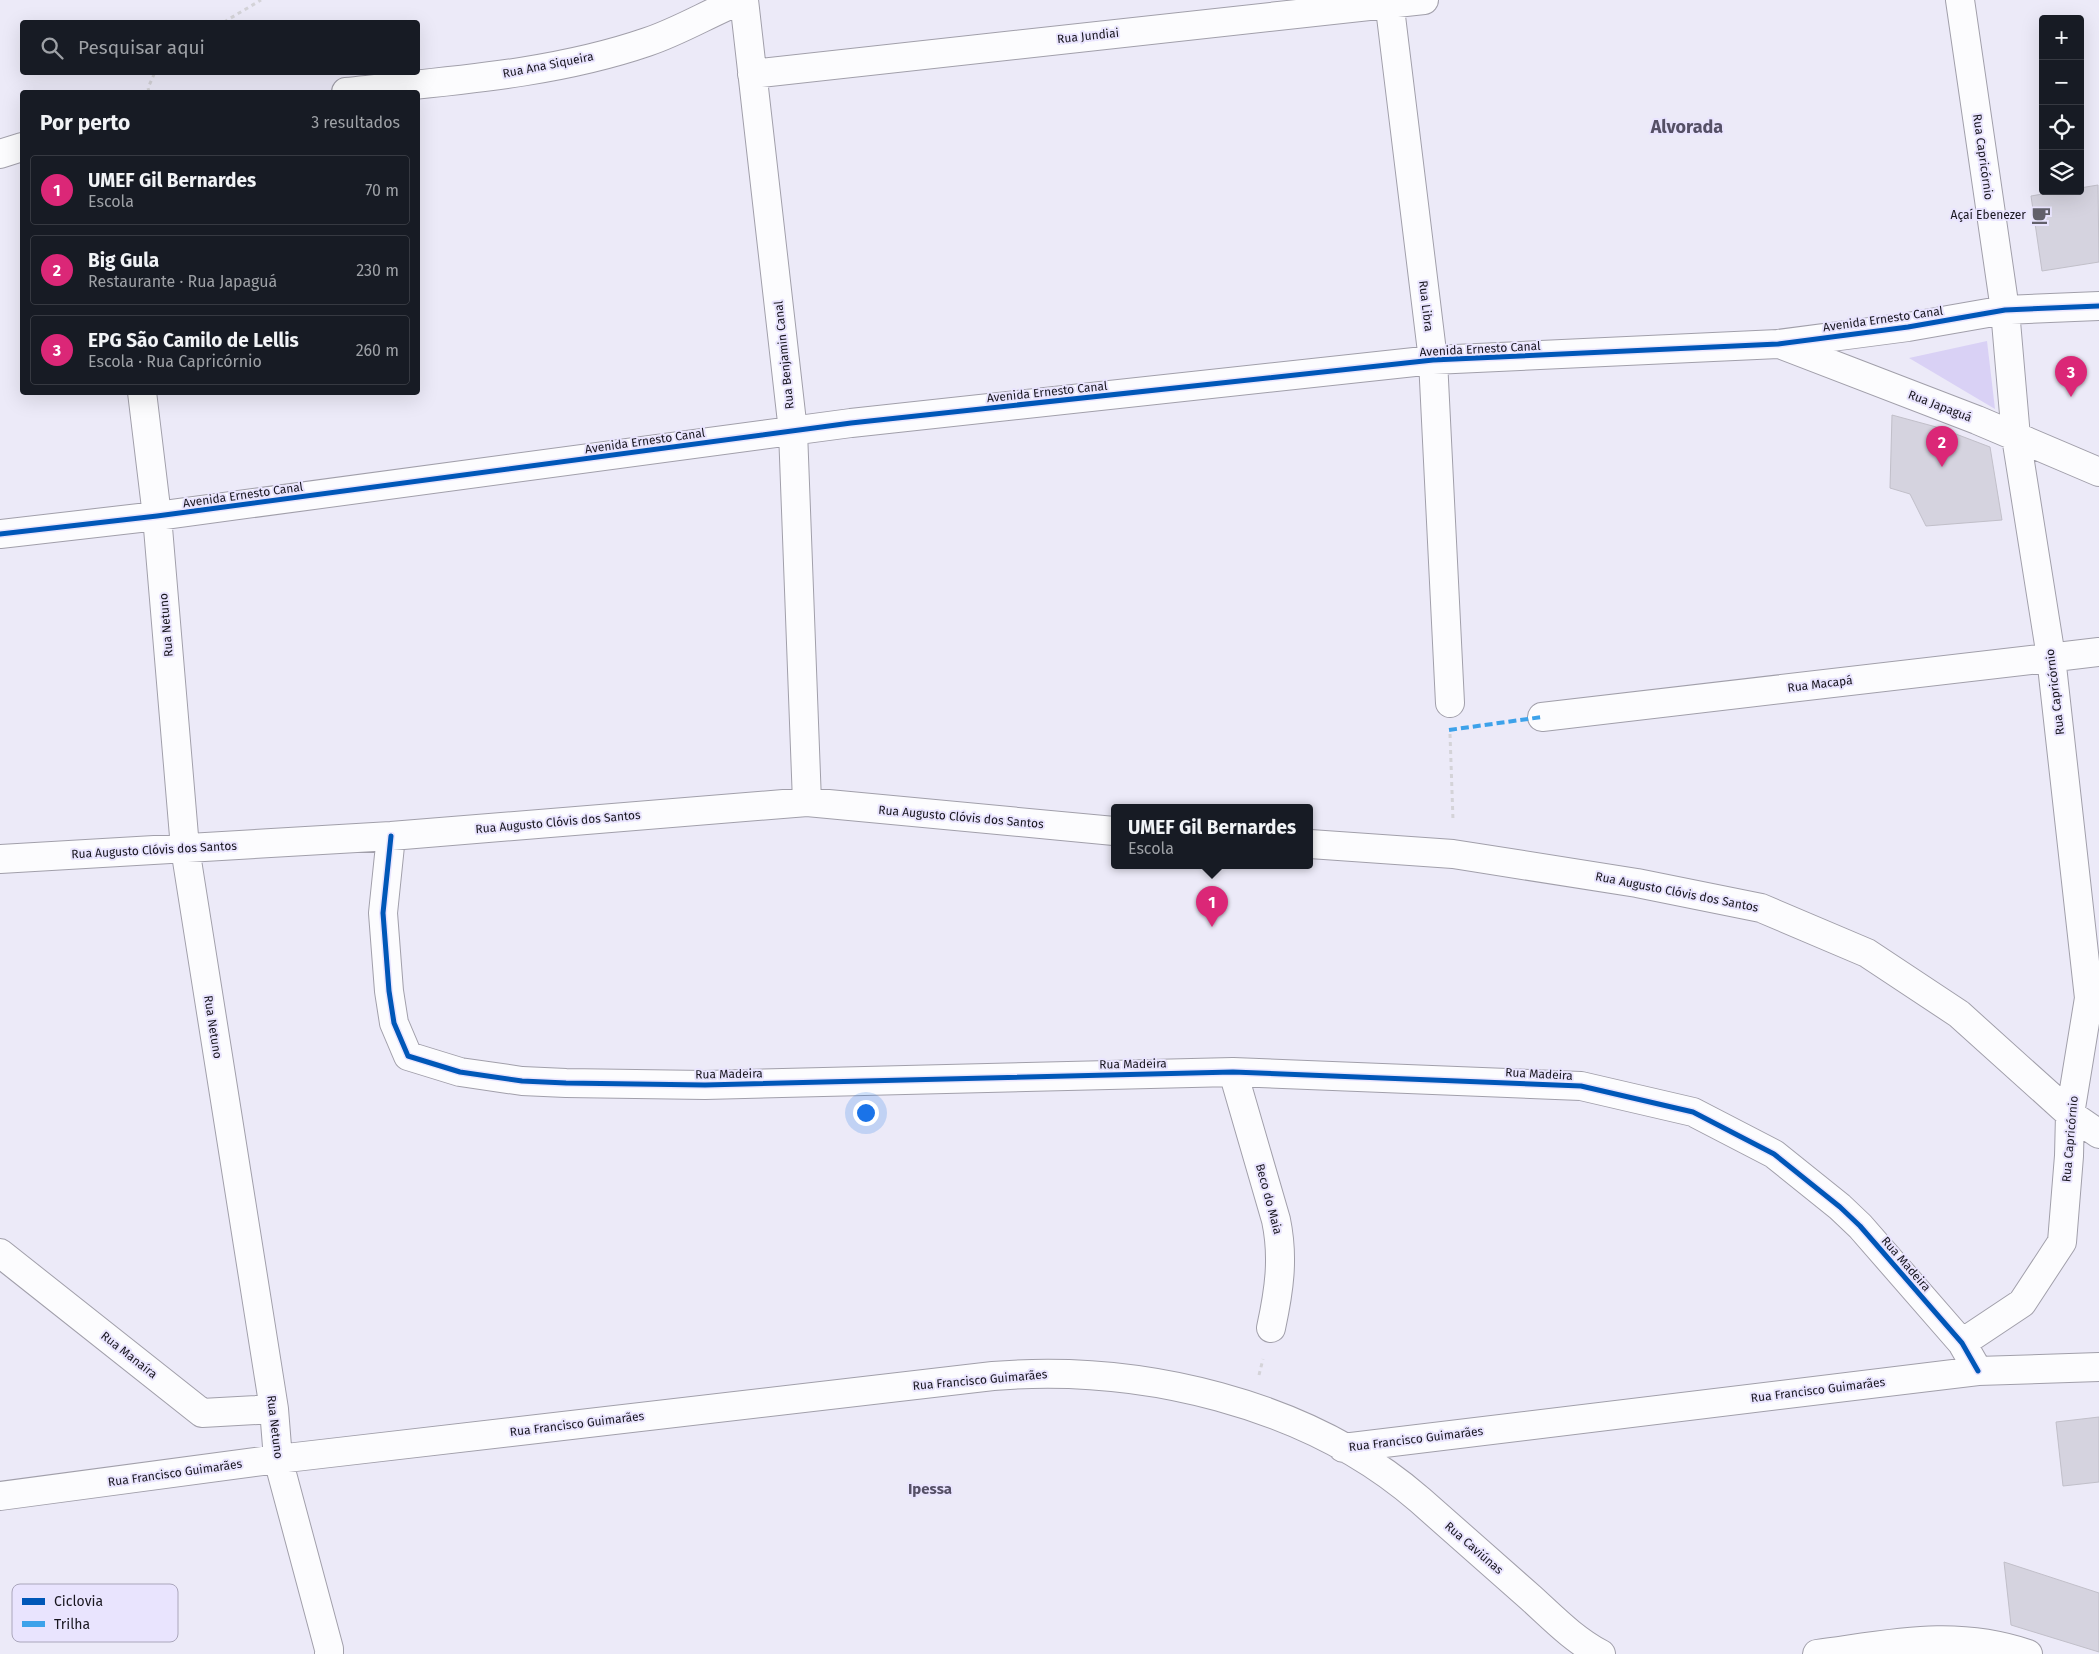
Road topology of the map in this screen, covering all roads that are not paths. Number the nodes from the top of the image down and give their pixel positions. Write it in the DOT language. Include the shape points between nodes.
graph roads {
  1 [pos="742,0"];
  2 [pos="1424,0"];
  3 [pos="1960,0"];
  4 [pos="1389,2"];
  5 [pos="752,74"];
  6 [pos="363,90"];
  7 [pos="20,148"];
  8 [pos="0,154"];
  9 [pos="2099,306"];
  10 [pos="2005,310"];
  11 [pos="1778,344"];
  12 [pos="1433,360"];
  13 [pos="142,395"];
  14 [pos="793,431"];
  15 [pos="2016,437"];
  16 [pos="2099,472"];
  17 [pos="157,516"];
  18 [pos="0,534"];
  19 [pos="2099,652"];
  20 [pos="2051,657"];
  21 [pos="1450,702"];
  22 [pos="1542,717"];
  23 [pos="807,802"];
  24 [pos="1111,831"];
  25 [pos="391,836"];
  26 [pos="1313,844"];
  27 [pos="185,848"];
  28 [pos="0,860"];
  29 [pos="2094,998"];
  30 [pos="1233,1072"];
  31 [pos="2070,1114"];
  32 [pos="2099,1134"];
  33 [pos="0,1253"];
  34 [pos="1271,1328"];
  35 [pos="1962,1343"];
  36 [pos="2099,1367"];
  37 [pos="1978,1370"];
  38 [pos="274,1409"];
  39 [pos="1343,1448"];
  40 [pos="278,1459"];
  41 [pos="0,1496"];
  42 [pos="329,1654"];
  43 [pos="1601,1654"];
  44 [pos="1817,1654"];
  45 [pos="2028,1654"];
  1 -- 5 [label="street, Rua Benjamin Canal"];
  1 -- 6 [label="street, Rua Ana Siqueira" via="646,43 576,61 503,74"];
  2 -- 4 [label="street, Rua Jundiai"];
  3 -- 10 [label="street, Rua Capricórnio"];
  4 -- 5 [label="street, Rua Jundiai"];
  4 -- 12 [label="street, Rua Libra"];
  5 -- 14 [label="street, Rua Benjamin Canal"];
  7 -- 8 [label="street"];
  9 -- 10 [label="street, Avenida Ernesto Canal"];
  10 -- 11 [label="street, Avenida Ernesto Canal"];
  10 -- 15 [label="street, Rua Capricórnio"];
  11 -- 12 [label="street, Avenida Ernesto Canal"];
  11 -- 15 [label="street, Rua Japaguá"];
  12 -- 14 [label="street, Avenida Ernesto Canal"];
  12 -- 21 [label="street, Rua Libra"];
  13 -- 17 [label="street, Rua Netuno"];
  14 -- 17 [label="street, Avenida Ernesto Canal"];
  14 -- 23 [label="street, Rua Benjamin Canal"];
  15 -- 16 [label="street, Rua Japaguá"];
  15 -- 20 [label="street, Rua Capricórnio"];
  17 -- 18 [label="street, Avenida Ernesto Canal"];
  17 -- 27 [label="street, Rua Netuno"];
  19 -- 20 [label="street, Rua Macapá"];
  20 -- 22 [label="street, Rua Macapá"];
  20 -- 29 [label="street, Rua Capricórnio"];
  23 -- 24 [label="street, Rua Augusto Clóvis dos Santos"];
  23 -- 25 [label="street, Rua Augusto Clóvis dos Santos"];
  25 -- 27 [label="street, Rua Augusto Clóvis dos Santos"];
  25 -- 30 [label="street, Rua Madeira" via="383,912 394,1023 408,1056 460,1072 531,1081 705,1085"];
  26 -- 31 [label="street, Rua Augusto Clóvis dos Santos" via="1453,854 1637,883 1762,908 1867,953 1959,1014"];
  27 -- 28 [label="street, Rua Augusto Clóvis dos Santos"];
  27 -- 38 [label="street, Rua Netuno"];
  29 -- 31 [label="street, Rua Capricórnio"];
  30 -- 34 [label="street, Beco do Maia" via="1280,1238 1281,1269"];
  30 -- 35 [label="street, Rua Madeira" via="1581,1086 1693,1112 1774,1154 1840,1207"];
  31 -- 32 [label="street, Rua Augusto Clóvis dos Santos"];
  31 -- 35 [label="street, Rua Capricórnio" via="2062,1242 2022,1303"];
  33 -- 38 [label="street, Rua Manaíra" via="202,1413"];
  35 -- 37 [label="street, Rua Madeira"];
  36 -- 37 [label="street, Rua Francisco Guimarães"];
  37 -- 39 [label="street, Rua Francisco Guimarães"];
  38 -- 40 [label="street, Rua Netuno"];
  39 -- 40 [label="street, Rua Francisco Guimarães" via="1281,1419 1196,1390 1128,1378 1046,1373 993,1376"];
  39 -- 43 [label="street, Rua Caviúnas" via="1418,1499 1570,1633"];
  40 -- 41 [label="street, Rua Francisco Guimarães"];
  40 -- 42 [label="street, Rua Netuno"];
  44 -- 45 [label="street" via="1949,1639 1992,1644"];
}
